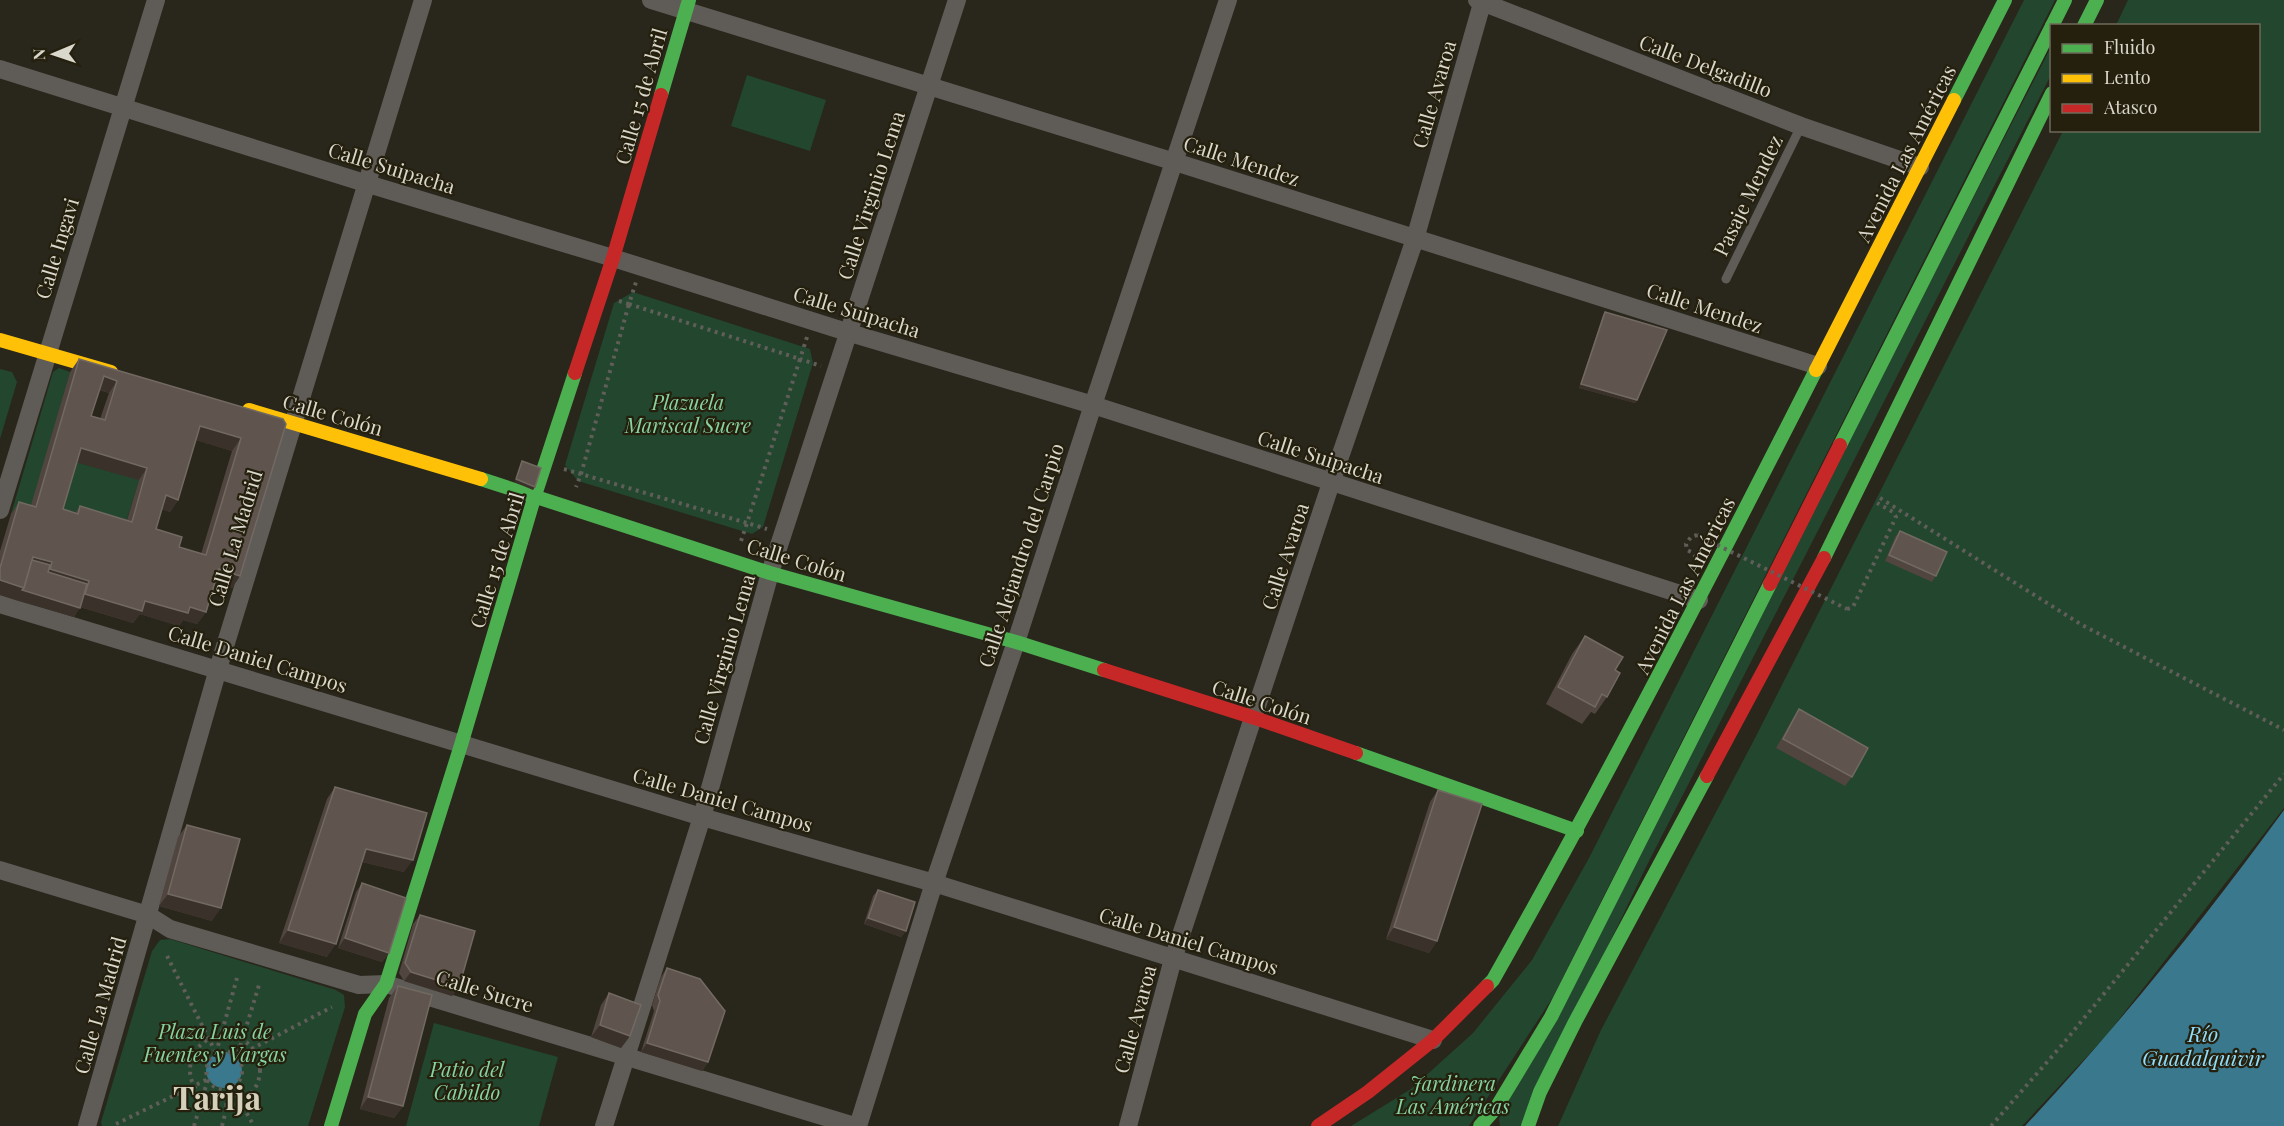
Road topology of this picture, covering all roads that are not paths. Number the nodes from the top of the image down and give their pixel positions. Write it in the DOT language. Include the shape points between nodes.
graph roads {
  1 [pos="156,0"];
  2 [pos="423,0"];
  3 [pos="651,0"];
  4 [pos="957,0"];
  5 [pos="1228,0"];
  6 [pos="2005,0"];
  7 [pos="2065,0"];
  8 [pos="2097,0"];
  9 [pos="1481,1"];
  10 [pos="687,5"];
  11 [pos="2053,24"];
  12 [pos="2085,24"];
  13 [pos="2050,30"];
  14 [pos="0,69"];
  15 [pos="929,86"];
  16 [pos="2050,97"];
  17 [pos="123,106"];
  18 [pos="1801,126"];
  19 [pos="1175,162"];
  20 [pos="1920,167"];
  21 [pos="368,184"];
  22 [pos="1415,239"];
  23 [pos="613,258"];
  24 [pos="1726,279"];
  25 [pos="850,333"];
  26 [pos="0,340"];
  27 [pos="47,354"];
  28 [pos="1818,366"];
  29 [pos="125,376"];
  30 [pos="1093,405"];
  31 [pos="237,407"];
  32 [pos="292,422"];
  33 [pos="1331,483"];
  34 [pos="535,495"];
  35 [pos="0,510"];
  36 [pos="770,573"];
  37 [pos="1699,600"];
  38 [pos="0,603"];
  39 [pos="1016,642"];
  40 [pos="218,669"];
  41 [pos="1255,718"];
  42 [pos="461,745"];
  43 [pos="702,817"];
  44 [pos="1577,831"];
  45 [pos="0,870"];
  46 [pos="934,883"];
  47 [pos="148,915"];
  48 [pos="1173,959"];
  49 [pos="386,984"];
  50 [pos="1433,1040"];
  51 [pos="626,1056"];
  52 [pos="1486,1123"];
  53 [pos="87,1126"];
  54 [pos="331,1126"];
  55 [pos="604,1126"];
  56 [pos="856,1126"];
  57 [pos="1128,1126"];
  58 [pos="1318,1126"];
  59 [pos="1528,1126"];
  1 -- 17 [label="street, Calle Ingavi"];
  2 -- 21 [label="street, Calle La Madrid"];
  3 -- 10 [label="street, Calle Mendez"];
  4 -- 15 [label="street, Calle Virginio Lema"];
  5 -- 19 [label="street, Calle Alejandro del Carpio"];
  6 -- 20 [label="main road, Avenida Las Américas"];
  7 -- 11 [label="main road"];
  8 -- 12 [label="main road"];
  9 -- 18 [label="street, Calle Delgadillo"];
  9 -- 22 [label="street, Calle Avaroa"];
  10 -- 15 [label="street, Calle Mendez"];
  10 -- 23 [label="main road, Calle 15 de Abril"];
  13 -- 52 [label="main road" via="1551,1017"];
  14 -- 17 [label="street, Calle Suipacha"];
  15 -- 19 [label="street, Calle Mendez"];
  15 -- 25 [label="street, Calle Virginio Lema"];
  16 -- 59 [label="main road" via="1840,529 1575,1022 1540,1092"];
  17 -- 21 [label="street, Calle Suipacha"];
  17 -- 27 [label="street, Calle Ingavi"];
  18 -- 20 [label="street, Calle Delgadillo"];
  18 -- 24 [label="lane, Pasaje Mendez"];
  19 -- 22 [label="street, Calle Mendez"];
  19 -- 30 [label="street, Calle Alejandro del Carpio"];
  20 -- 28 [label="main road, Avenida Las Américas"];
  21 -- 23 [label="street, Calle Suipacha"];
  21 -- 32 [label="street, Calle La Madrid"];
  22 -- 28 [label="street, Calle Mendez"];
  22 -- 33 [label="street, Calle Avaroa"];
  23 -- 25 [label="street, Calle Suipacha"];
  23 -- 34 [label="main road, Calle 15 de Abril"];
  25 -- 30 [label="street, Calle Suipacha"];
  25 -- 36 [label="street, Calle Virginio Lema"];
  26 -- 27 [label="main road"];
  27 -- 29 [label="main road"];
  27 -- 35 [label="street, Calle Ingavi"];
  28 -- 37 [label="main road, Avenida Las Américas"];
  30 -- 33 [label="street, Calle Suipacha"];
  30 -- 39 [label="street, Calle Alejandro del Carpio"];
  31 -- 32 [label="main road, Calle Colón"];
  32 -- 34 [label="main road, Calle Colón"];
  32 -- 40 [label="street, Calle La Madrid"];
  33 -- 37 [label="street, Calle Suipacha"];
  33 -- 41 [label="street, Calle Avaroa"];
  34 -- 36 [label="main road, Calle Colón"];
  34 -- 42 [label="main road, Calle 15 de Abril"];
  36 -- 39 [label="main road, Calle Colón"];
  36 -- 43 [label="street, Calle Virginio Lema"];
  37 -- 44 [label="main road, Avenida Las Américas"];
  38 -- 40 [label="street, Calle Daniel Campos"];
  39 -- 41 [label="main road, Calle Colón"];
  39 -- 46 [label="street, Calle Alejandro del Carpio"];
  40 -- 42 [label="street, Calle Daniel Campos"];
  40 -- 47 [label="street, Calle La Madrid"];
  41 -- 44 [label="main road, Calle Colón"];
  41 -- 48 [label="street, Calle Avaroa"];
  42 -- 43 [label="street, Calle Daniel Campos"];
  42 -- 49 [label="main road, Calle 15 de Abril"];
  43 -- 46 [label="street, Calle Daniel Campos"];
  43 -- 51 [label="street, Calle Virginio Lema"];
  44 -- 50 [label="main road, Avenida Las Américas" via="1493,980"];
  45 -- 47 [label="street, Calle Sucre"];
  46 -- 48 [label="street, Calle Daniel Campos"];
  46 -- 56 [label="street, Calle Alejandro del Carpio"];
  47 -- 49 [label="street, Calle Sucre" via="170,929 359,985"];
  47 -- 53 [label="street, Calle La Madrid"];
  48 -- 50 [label="street, Calle Daniel Campos"];
  48 -- 57 [label="street, Calle Avaroa"];
  49 -- 51 [label="street, Calle Sucre"];
  49 -- 54 [label="main road, Calle 15 de Abril" via="365,1014"];
  50 -- 58 [label="main road, Avenida Las Américas"];
  51 -- 55 [label="street, Calle Virginio Lema"];
  51 -- 56 [label="street, Calle Sucre"];
}
